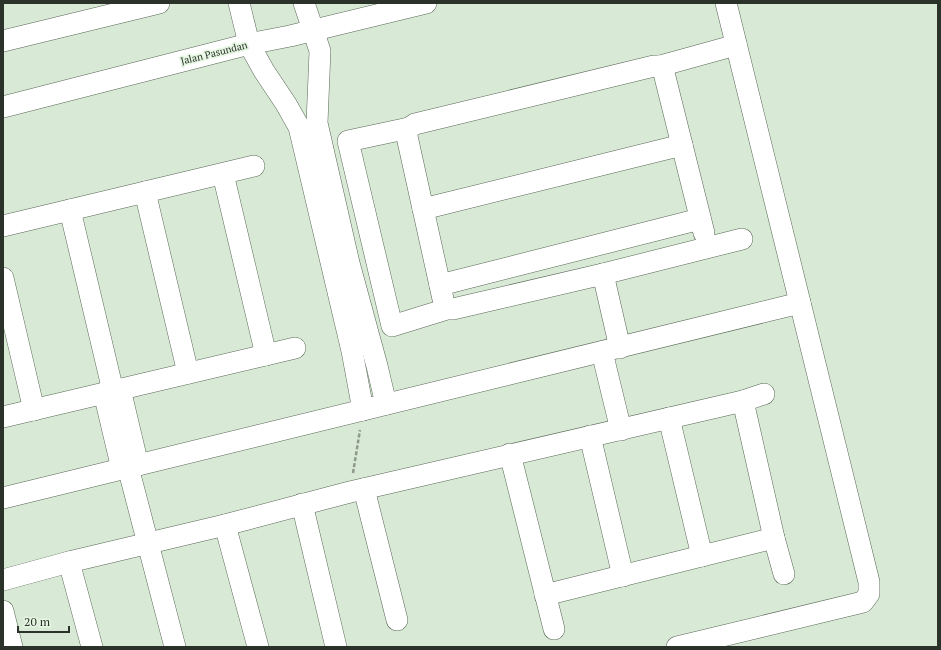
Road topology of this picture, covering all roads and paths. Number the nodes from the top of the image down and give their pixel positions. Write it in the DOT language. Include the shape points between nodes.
graph roads {
  1 [pos="159,3"];
  2 [pos="238,3"];
  3 [pos="304,3"];
  4 [pos="426,3"];
  5 [pos="726,3"];
  6 [pos="314,30"];
  7 [pos="3,41"];
  8 [pos="249,44"];
  9 [pos="736,45"];
  10 [pos="660,66"];
  11 [pos="3,108"];
  12 [pos="409,128"];
  13 [pos="682,145"];
  14 [pos="254,166"];
  15 [pos="223,174"];
  16 [pos="144,192"];
  17 [pos="423,209"];
  18 [pos="70,210"];
  19 [pos="700,219"];
  20 [pos="3,226"];
  21 [pos="742,238"];
  22 [pos="707,247"];
  23 [pos="603,274"];
  24 [pos="3,278"];
  25 [pos="440,285"];
  26 [pos="800,303"];
  27 [pos="447,309"];
  28 [pos="295,348"];
  29 [pos="611,350"];
  30 [pos="266,355"];
  31 [pos="188,373"];
  32 [pos="112,391"];
  33 [pos="764,394"];
  34 [pos="743,401"];
  35 [pos="386,404"];
  36 [pos="34,410"];
  37 [pos="363,410"];
  38 [pos="3,417"];
  39 [pos="669,418"];
  40 [pos="621,430"];
  41 [pos="590,436"];
  42 [pos="510,454"];
  43 [pos="129,467"];
  44 [pos="357,491"];
  45 [pos="3,498"];
  46 [pos="302,504"];
  47 [pos="225,525"];
  48 [pos="774,538"];
  49 [pos="148,543"];
  50 [pos="702,556"];
  51 [pos="69,562"];
  52 [pos="784,574"];
  53 [pos="623,576"];
  54 [pos="3,580"];
  55 [pos="545,595"];
  56 [pos="3,611"];
  57 [pos="397,620"];
  58 [pos="554,629"];
  59 [pos="689,646"];
  60 [pos="12,647"];
  61 [pos="92,647"];
  62 [pos="175,647"];
  63 [pos="258,647"];
  64 [pos="336,647"];
  1 -- 7 [label="street"];
  2 -- 8 [label="street"];
  3 -- 6 [label="street"];
  4 -- 6 [label="street, Jalan Pasundan"];
  5 -- 9 [label="street"];
  6 -- 8 [label="street, Jalan Pasundan"];
  6 -- 35 [label="street" via="320,52 317,123 349,263"];
  8 -- 11 [label="street, Jalan Pasundan"];
  8 -- 37 [label="street" via="299,127 352,351"];
  9 -- 10 [label="street"];
  9 -- 26 [label="street"];
  10 -- 12 [label="street" via="415,124"];
  10 -- 13 [label="street"];
  12 -- 17 [label="street" via="406,132"];
  12 -- 27 [label="street" via="348,142 392,326"];
  13 -- 17 [label="street"];
  13 -- 19 [label="street"];
  14 -- 15 [label="street"];
  15 -- 16 [label="street"];
  15 -- 30 [label="street"];
  16 -- 18 [label="street"];
  16 -- 31 [label="street"];
  17 -- 25 [label="street"];
  18 -- 20 [label="street"];
  18 -- 32 [label="street"];
  19 -- 22 [label="street"];
  19 -- 25 [label="street"];
  21 -- 22 [label="street"];
  22 -- 23 [label="street"];
  23 -- 27 [label="street"];
  23 -- 29 [label="street"];
  24 -- 36 [label="street"];
  25 -- 27 [label="street"];
  26 -- 29 [label="street"];
  26 -- 59 [label="street" via="869,582 869,594 863,602"];
  28 -- 30 [label="street"];
  29 -- 35 [label="street"];
  29 -- 40 [label="street"];
  30 -- 31 [label="street"];
  31 -- 32 [label="street"];
  32 -- 36 [label="street"];
  32 -- 43 [label="street"];
  33 -- 34 [label="street"];
  34 -- 39 [label="street"];
  34 -- 48 [label="street"];
  35 -- 37 [label="street"];
  36 -- 38 [label="street"];
  37 -- 43 [label="street"];
  37 -- 44 [label="path"];
  39 -- 40 [label="street"];
  39 -- 50 [label="street"];
  40 -- 41 [label="street"];
  41 -- 42 [label="street"];
  41 -- 53 [label="street"];
  42 -- 44 [label="street"];
  42 -- 55 [label="street"];
  43 -- 45 [label="street"];
  43 -- 49 [label="street"];
  44 -- 46 [label="street"];
  44 -- 57 [label="street"];
  46 -- 47 [label="street"];
  46 -- 64 [label="street"];
  47 -- 49 [label="street"];
  47 -- 63 [label="street"];
  48 -- 50 [label="street"];
  48 -- 52 [label="street"];
  49 -- 51 [label="street"];
  49 -- 62 [label="street"];
  50 -- 53 [label="street"];
  51 -- 54 [label="street"];
  51 -- 61 [label="street"];
  53 -- 55 [label="street"];
  55 -- 58 [label="street"];
  56 -- 60 [label="street"];
}
